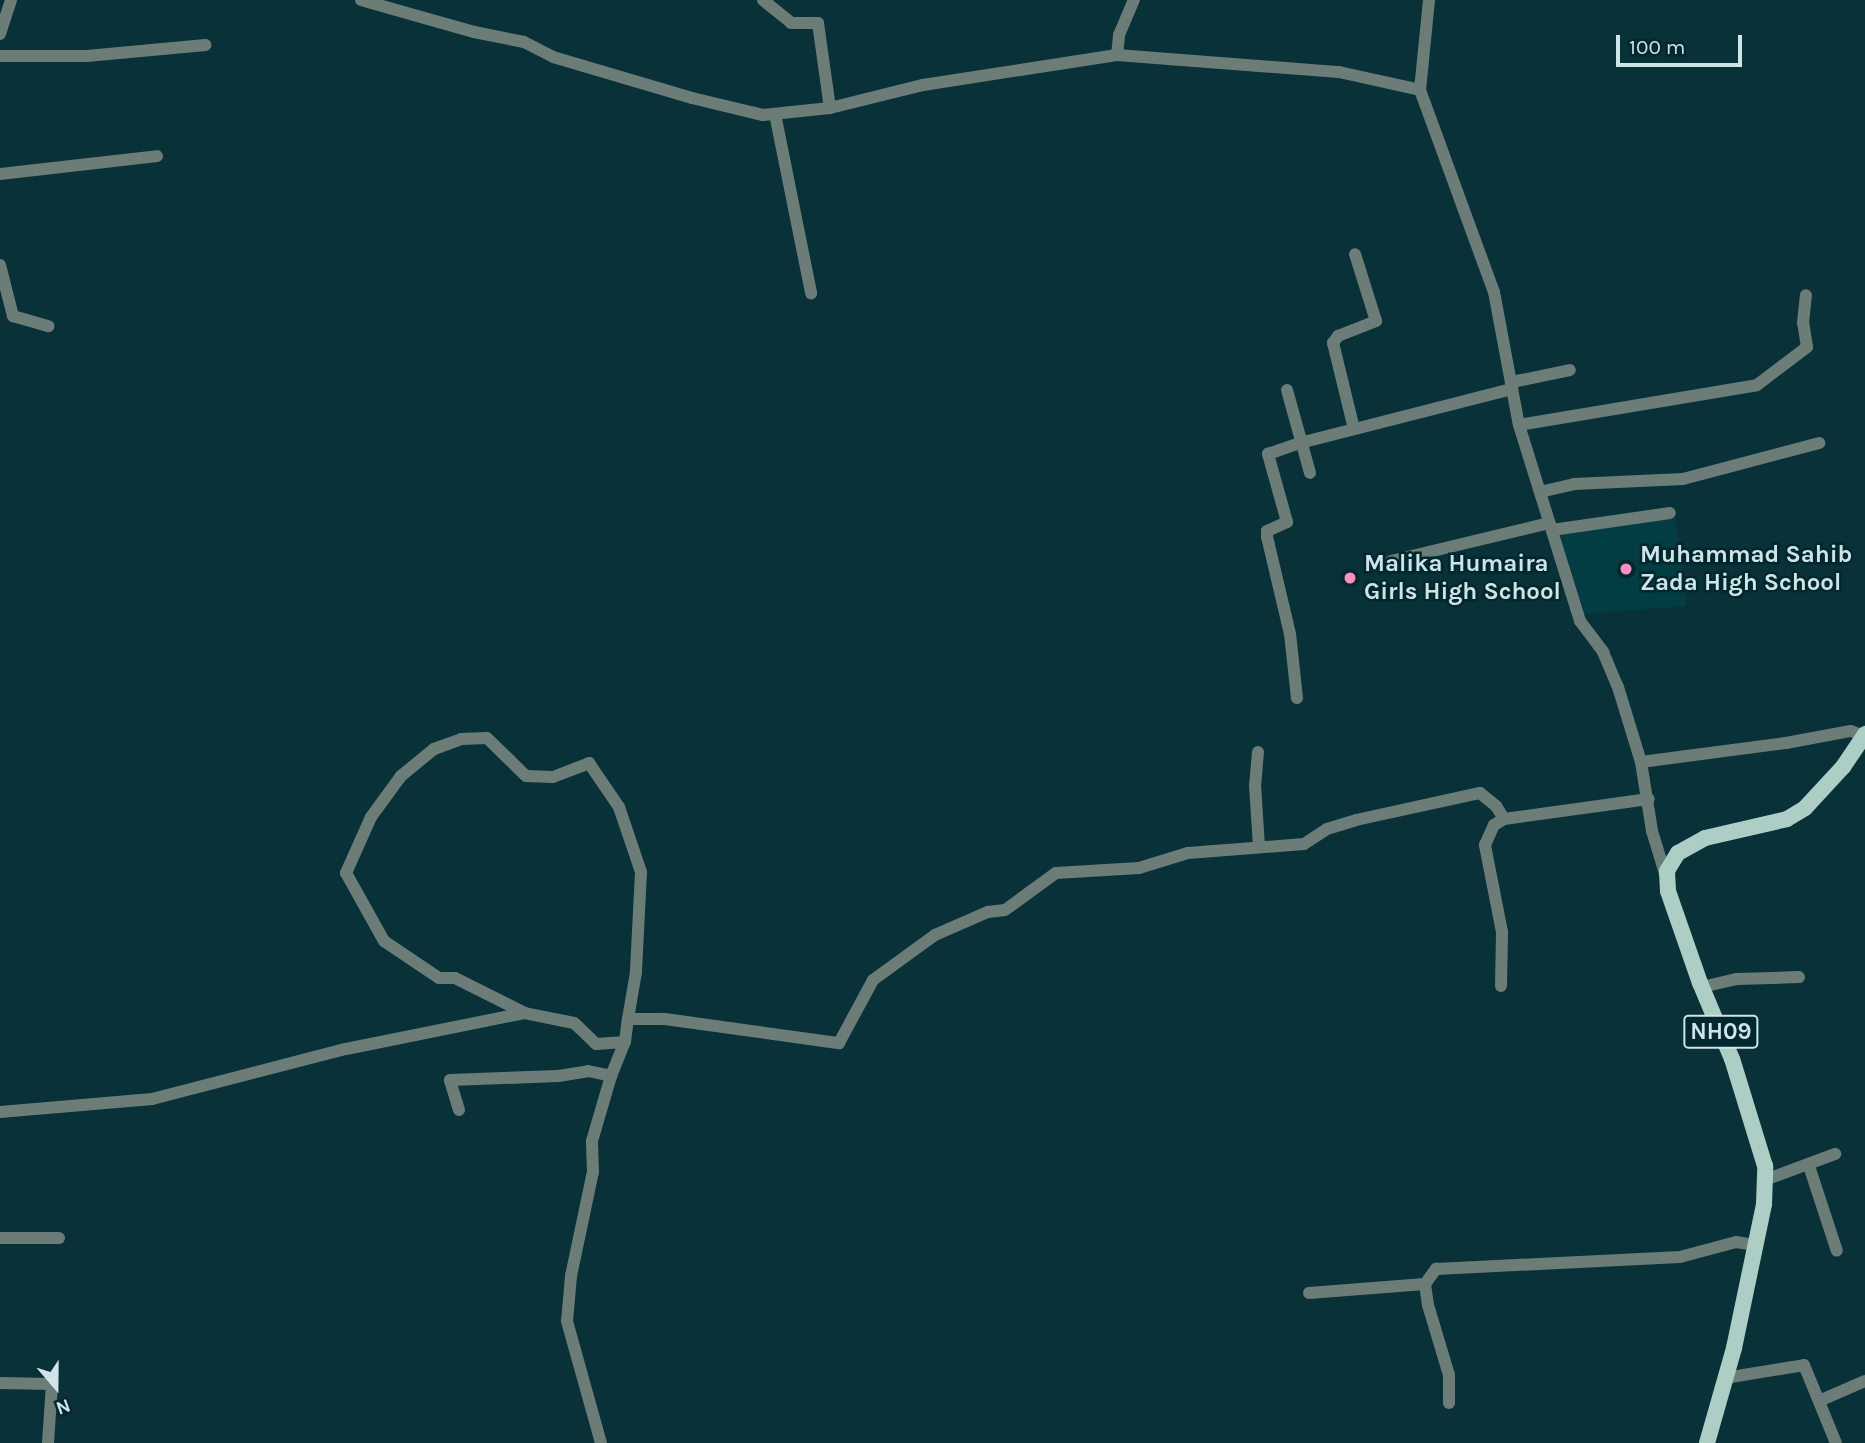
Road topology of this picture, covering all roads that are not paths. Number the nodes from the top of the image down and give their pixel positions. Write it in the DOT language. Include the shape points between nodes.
graph roads {
  1 [pos="11,0"];
  2 [pos="360,0"];
  3 [pos="763,0"];
  4 [pos="1135,0"];
  5 [pos="1429,0"];
  6 [pos="0,34"];
  7 [pos="205,45"];
  8 [pos="1117,55"];
  9 [pos="0,56"];
  10 [pos="1420,90"];
  11 [pos="830,108"];
  12 [pos="775,114"];
  13 [pos="157,156"];
  14 [pos="0,174"];
  15 [pos="1355,254"];
  16 [pos="0,265"];
  17 [pos="811,293"];
  18 [pos="1806,295"];
  19 [pos="48,326"];
  20 [pos="1570,370"];
  21 [pos="1512,385"];
  22 [pos="1287,390"];
  23 [pos="1519,425"];
  24 [pos="1354,429"];
  25 [pos="1300,443"];
  26 [pos="1819,443"];
  27 [pos="1310,473"];
  28 [pos="1540,492"];
  29 [pos="1671,513"];
  30 [pos="1550,526"];
  31 [pos="1391,561"];
  32 [pos="1297,698"];
  33 [pos="1864,735"];
  34 [pos="1258,752"];
  35 [pos="1641,762"];
  36 [pos="1649,799"];
  37 [pos="1504,819"];
  38 [pos="1259,847"];
  39 [pos="1667,880"];
  40 [pos="1798,977"];
  41 [pos="1500,986"];
  42 [pos="1702,987"];
  43 [pos="525,1013"];
  44 [pos="628,1019"];
  45 [pos="625,1042"];
  46 [pos="611,1076"];
  47 [pos="458,1110"];
  48 [pos="0,1111"];
  49 [pos="1835,1154"];
  50 [pos="1809,1166"];
  51 [pos="1765,1180"];
  52 [pos="0,1238"];
  53 [pos="59,1238"];
  54 [pos="1754,1245"];
  55 [pos="1837,1251"];
  56 [pos="1425,1284"];
  57 [pos="1309,1293"];
  58 [pos="1725,1378"];
  59 [pos="1865,1381"];
  60 [pos="0,1383"];
  61 [pos="1819,1401"];
  62 [pos="1448,1403"];
  63 [pos="48,1443"];
  64 [pos="601,1443"];
  65 [pos="1707,1443"];
  66 [pos="1836,1443"];
  1 -- 6 [label="street"];
  2 -- 12 [label="street" via="524,42 553,57 692,98"];
  3 -- 11 [label="street" via="792,23 818,23"];
  4 -- 8 [label="street" via="1119,35"];
  5 -- 10 [label="street"];
  7 -- 9 [label="street" via="87,56"];
  8 -- 10 [label="street" via="1339,72"];
  8 -- 11 [label="street" via="923,85"];
  10 -- 21 [label="street" via="1494,292"];
  11 -- 12 [label="street"];
  12 -- 17 [label="street"];
  13 -- 14 [label="street"];
  15 -- 24 [label="street" via="1376,321 1338,336 1333,343"];
  16 -- 19 [label="street" via="13,316"];
  18 -- 23 [label="street" via="1803,323 1807,347 1757,385"];
  20 -- 21 [label="street"];
  21 -- 23 [label="street"];
  21 -- 24 [label="street"];
  22 -- 25 [label="street"];
  23 -- 28 [label="street"];
  24 -- 25 [label="street"];
  25 -- 27 [label="street"];
  25 -- 32 [label="street" via="1268,454 1287,522 1267,531 1290,634"];
  26 -- 28 [label="street" via="1683,479 1574,484"];
  28 -- 30 [label="street"];
  29 -- 30 [label="street"];
  30 -- 31 [label="street"];
  30 -- 35 [label="street" via="1580,621 1603,652"];
  33 -- 35 [label="street" via="1851,732"];
  33 -- 39 [label="main road" via="1843,767 1805,808 1787,819 1705,838 1678,853"];
  34 -- 38 [label="street"];
  35 -- 36 [label="street"];
  36 -- 37 [label="street"];
  36 -- 39 [label="street"];
  37 -- 38 [label="street" via="1480,793 1356,820 1327,829 1304,844"];
  37 -- 41 [label="street" via="1494,825 1485,845 1502,932"];
  38 -- 44 [label="street" via="1188,853 1139,868 1056,873 1005,910 988,912 935,935 873,980 839,1044 692,1023"];
  39 -- 42 [label="main road, NH09"];
  40 -- 42 [label="street" via="1737,979"];
  42 -- 51 [label="main road, NH09" via="1732,1059 1766,1166"];
  43 -- 44 [label="street" via="455,978 439,978 384,941 346,873 371,817 401,776 434,749 461,739 487,738 526,776 552,777 589,762 620,807 641,872 636,972"];
  43 -- 45 [label="street" via="574,1023 596,1044"];
  43 -- 48 [label="street" via="346,1049 152,1099"];
  44 -- 45 [label="street"];
  45 -- 46 [label="street"];
  46 -- 47 [label="street" via="588,1071 450,1080"];
  46 -- 64 [label="street" via="592,1141 593,1172 571,1276 568,1321"];
  49 -- 50 [label="street"];
  50 -- 51 [label="street"];
  50 -- 55 [label="street"];
  51 -- 54 [label="main road, NH09"];
  52 -- 53 [label="street"];
  54 -- 56 [label="street" via="1736,1242 1680,1257 1436,1269"];
  54 -- 58 [label="main road, NH09"];
  56 -- 57 [label="street"];
  56 -- 62 [label="street" via="1449,1375"];
  58 -- 61 [label="street" via="1804,1365"];
  58 -- 65 [label="main road, NH09"];
  59 -- 61 [label="street"];
  60 -- 63 [label="street" via="52,1384"];
  61 -- 66 [label="street"];
}
